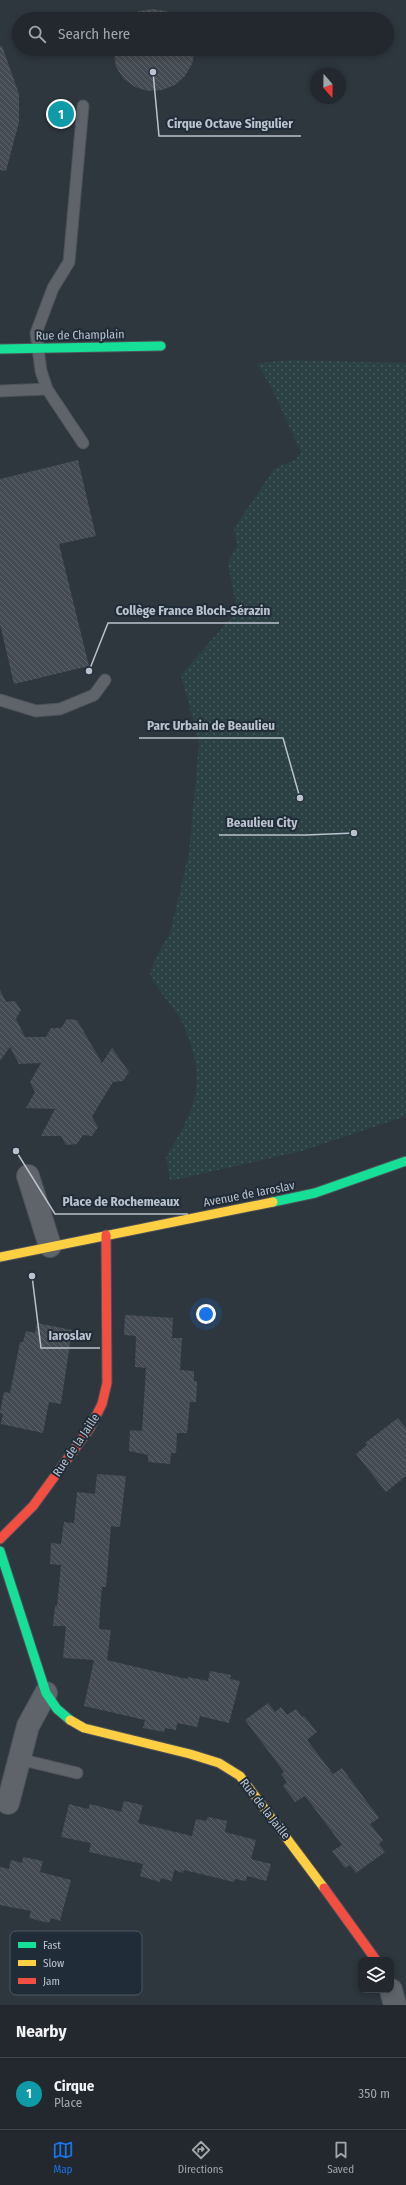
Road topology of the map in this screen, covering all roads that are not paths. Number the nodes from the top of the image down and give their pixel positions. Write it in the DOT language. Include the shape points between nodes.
graph roads {
  1 [pos="84,106"];
  2 [pos="161,346"];
  3 [pos="0,348"];
  4 [pos="36,348"];
  5 [pos="47,389"];
  6 [pos="0,391"];
  7 [pos="83,443"];
  8 [pos="105,680"];
  9 [pos="0,700"];
  10 [pos="406,1161"];
  11 [pos="28,1176"];
  12 [pos="106,1235"];
  13 [pos="50,1246"];
  14 [pos="0,1256"];
  15 [pos="0,1539"];
  16 [pos="0,1551"];
  17 [pos="46,1693"];
  18 [pos="19,1759"];
  19 [pos="77,1773"];
  20 [pos="8,1803"];
  21 [pos="374,1957"];
  22 [pos="392,1993"];
  23 [pos="395,2005"];
  1 -- 4 [label="lane" via="69,262 53,288 43,312 36,333"];
  2 -- 4 [label="street, Rue de Champlain"];
  3 -- 4 [label="street, Rue de Champlain"];
  4 -- 5 [label="lane"];
  5 -- 6 [label="lane"];
  5 -- 7 [label="lane"];
  8 -- 9 [label="lane" via="94,695 60,709 36,711"];
  10 -- 12 [label="street, Avenue de Iaroslav" via="315,1193"];
  11 -- 13 [label="street"];
  12 -- 13 [label="street, Avenue de Iaroslav"];
  12 -- 15 [label="street, Rue de la Jaille" via="107,1383 102,1404 90,1428 33,1506"];
  13 -- 14 [label="street, Avenue de Iaroslav"];
  16 -- 17 [label="street, Rue de la Jaille"];
  17 -- 18 [label="street" via="28,1726"];
  17 -- 21 [label="street, Rue de la Jaille" via="63,1716 84,1728 220,1763 240,1776 290,1840"];
  18 -- 19 [label="lane"];
  18 -- 20 [label="street"];
  22 -- 23 [label="street"];
}
